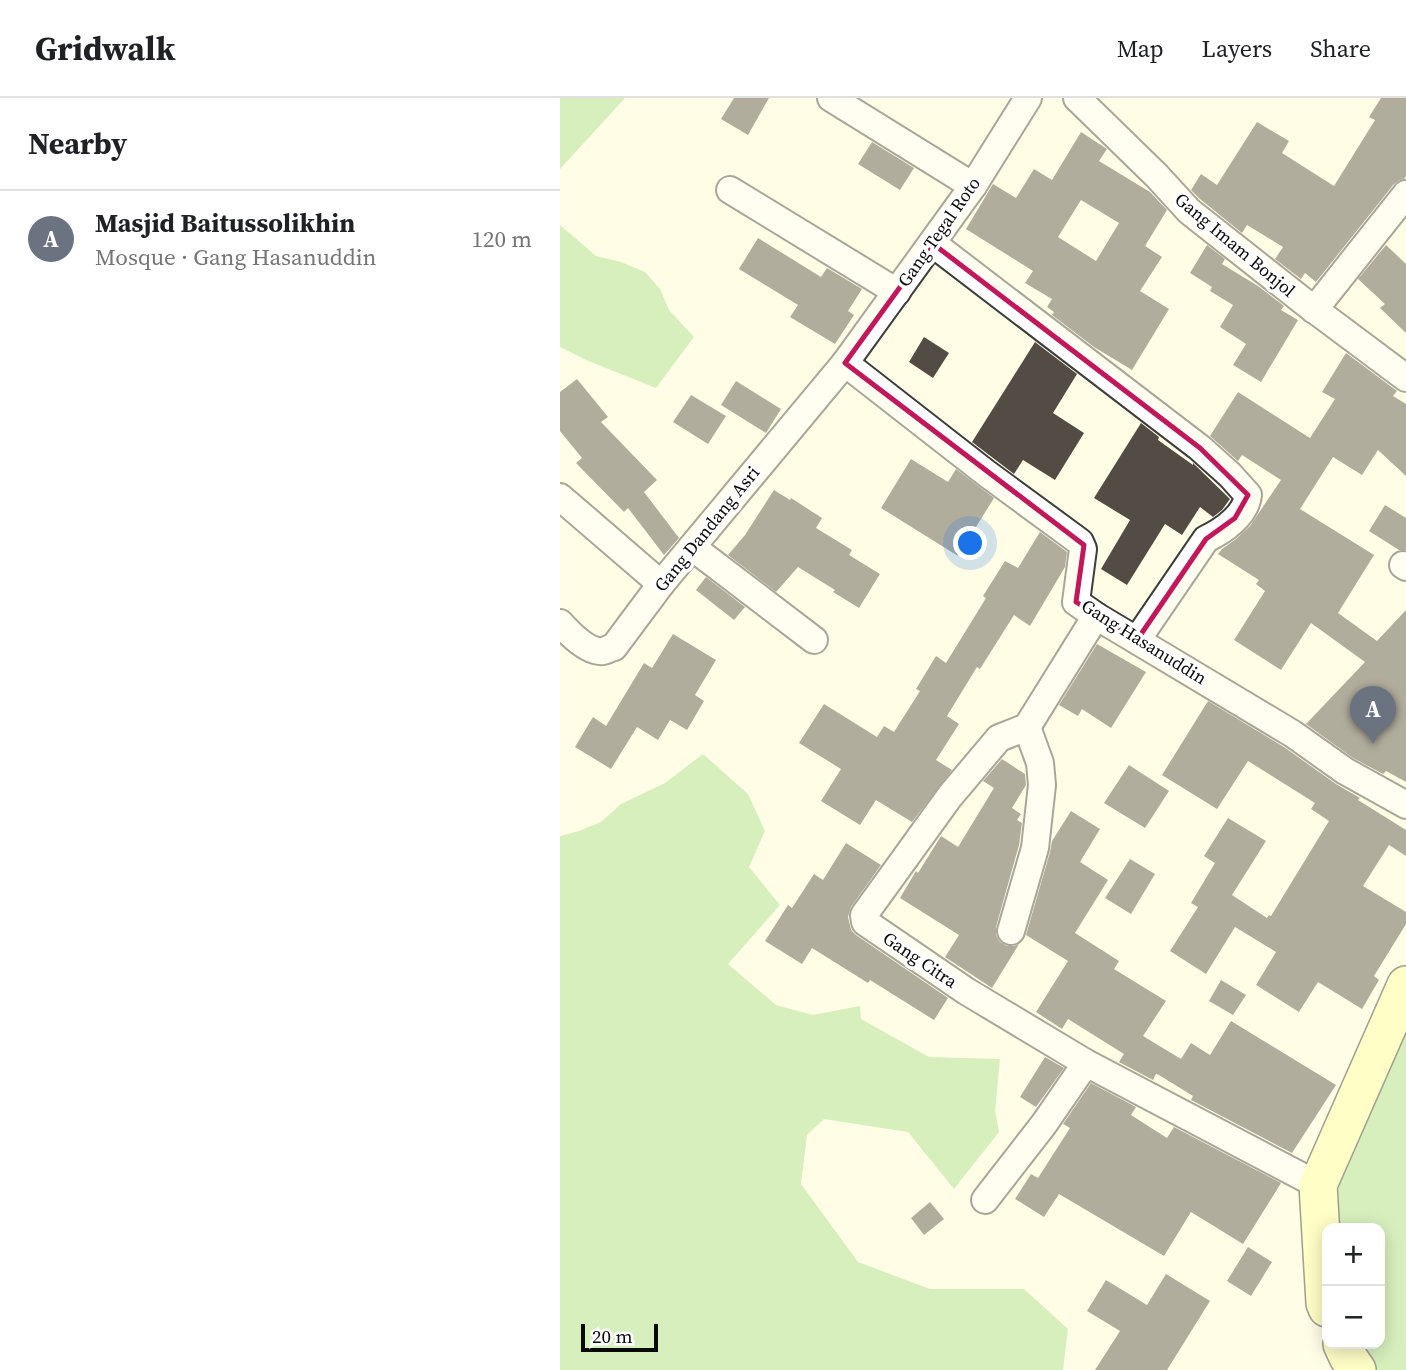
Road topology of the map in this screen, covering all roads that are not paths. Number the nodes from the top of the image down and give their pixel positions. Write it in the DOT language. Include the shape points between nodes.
graph roads {
  1 [pos="831,98"];
  2 [pos="1077,98"];
  3 [pos="1017,102"];
  4 [pos="973,186"];
  5 [pos="730,190"];
  6 [pos="1406,194"];
  7 [pos="932,243"];
  8 [pos="897,292"];
  9 [pos="1314,310"];
  10 [pos="845,363"];
  11 [pos="1406,378"];
  12 [pos="560,497"];
  13 [pos="692,547"];
  14 [pos="661,584"];
  15 [pos="1096,616"];
  16 [pos="560,623"];
  17 [pos="814,640"];
  18 [pos="1137,640"];
  19 [pos="1027,727"];
  20 [pos="1406,805"];
  21 [pos="1011,931"];
  22 [pos="1406,985"];
  23 [pos="1086,1063"];
  24 [pos="1318,1185"];
  25 [pos="985,1200"];
  26 [pos="1325,1286"];
  27 [pos="1344,1349"];
  28 [pos="1357,1370"];
  1 -- 4 [label="street"];
  2 -- 9 [label="street, Gang Imam Bonjol" via="1189,211"];
  3 -- 4 [label="street, Gang Tegal Roto"];
  4 -- 7 [label="street, Gang Tegal Roto"];
  5 -- 8 [label="street"];
  6 -- 9 [label="street"];
  7 -- 8 [label="street, Gang Tegal Roto"];
  7 -- 18 [label="street" via="1200,448 1248,495 1235,518 1206,539"];
  8 -- 10 [label="street, Gang Tegal Roto"];
  9 -- 11 [label="street, Gang Imam Bonjol"];
  10 -- 13 [label="street, Gang Dandang Asri"];
  10 -- 15 [label="street, Gang Hasanuddin" via="1080,542 1076,601"];
  12 -- 14 [label="street"];
  13 -- 14 [label="street, Gang Dandang Asri"];
  13 -- 17 [label="street"];
  14 -- 16 [label="street, Gang Dandang Asri" via="614,647 604,651 574,639"];
  15 -- 18 [label="street, Gang Hasanuddin"];
  15 -- 19 [label="street"];
  18 -- 20 [label="street, Gang Hasanuddin"];
  19 -- 21 [label="street" via="1041,763 1042,785 1035,848"];
  19 -- 23 [label="street, Gang Citra" via="999,738 950,796 864,919 966,991"];
  22 -- 24 [label="main road"];
  23 -- 24 [label="street, Gang Citra"];
  23 -- 25 [label="street"];
  24 -- 26 [label="main road"];
  27 -- 28 [label="main road"];
}
